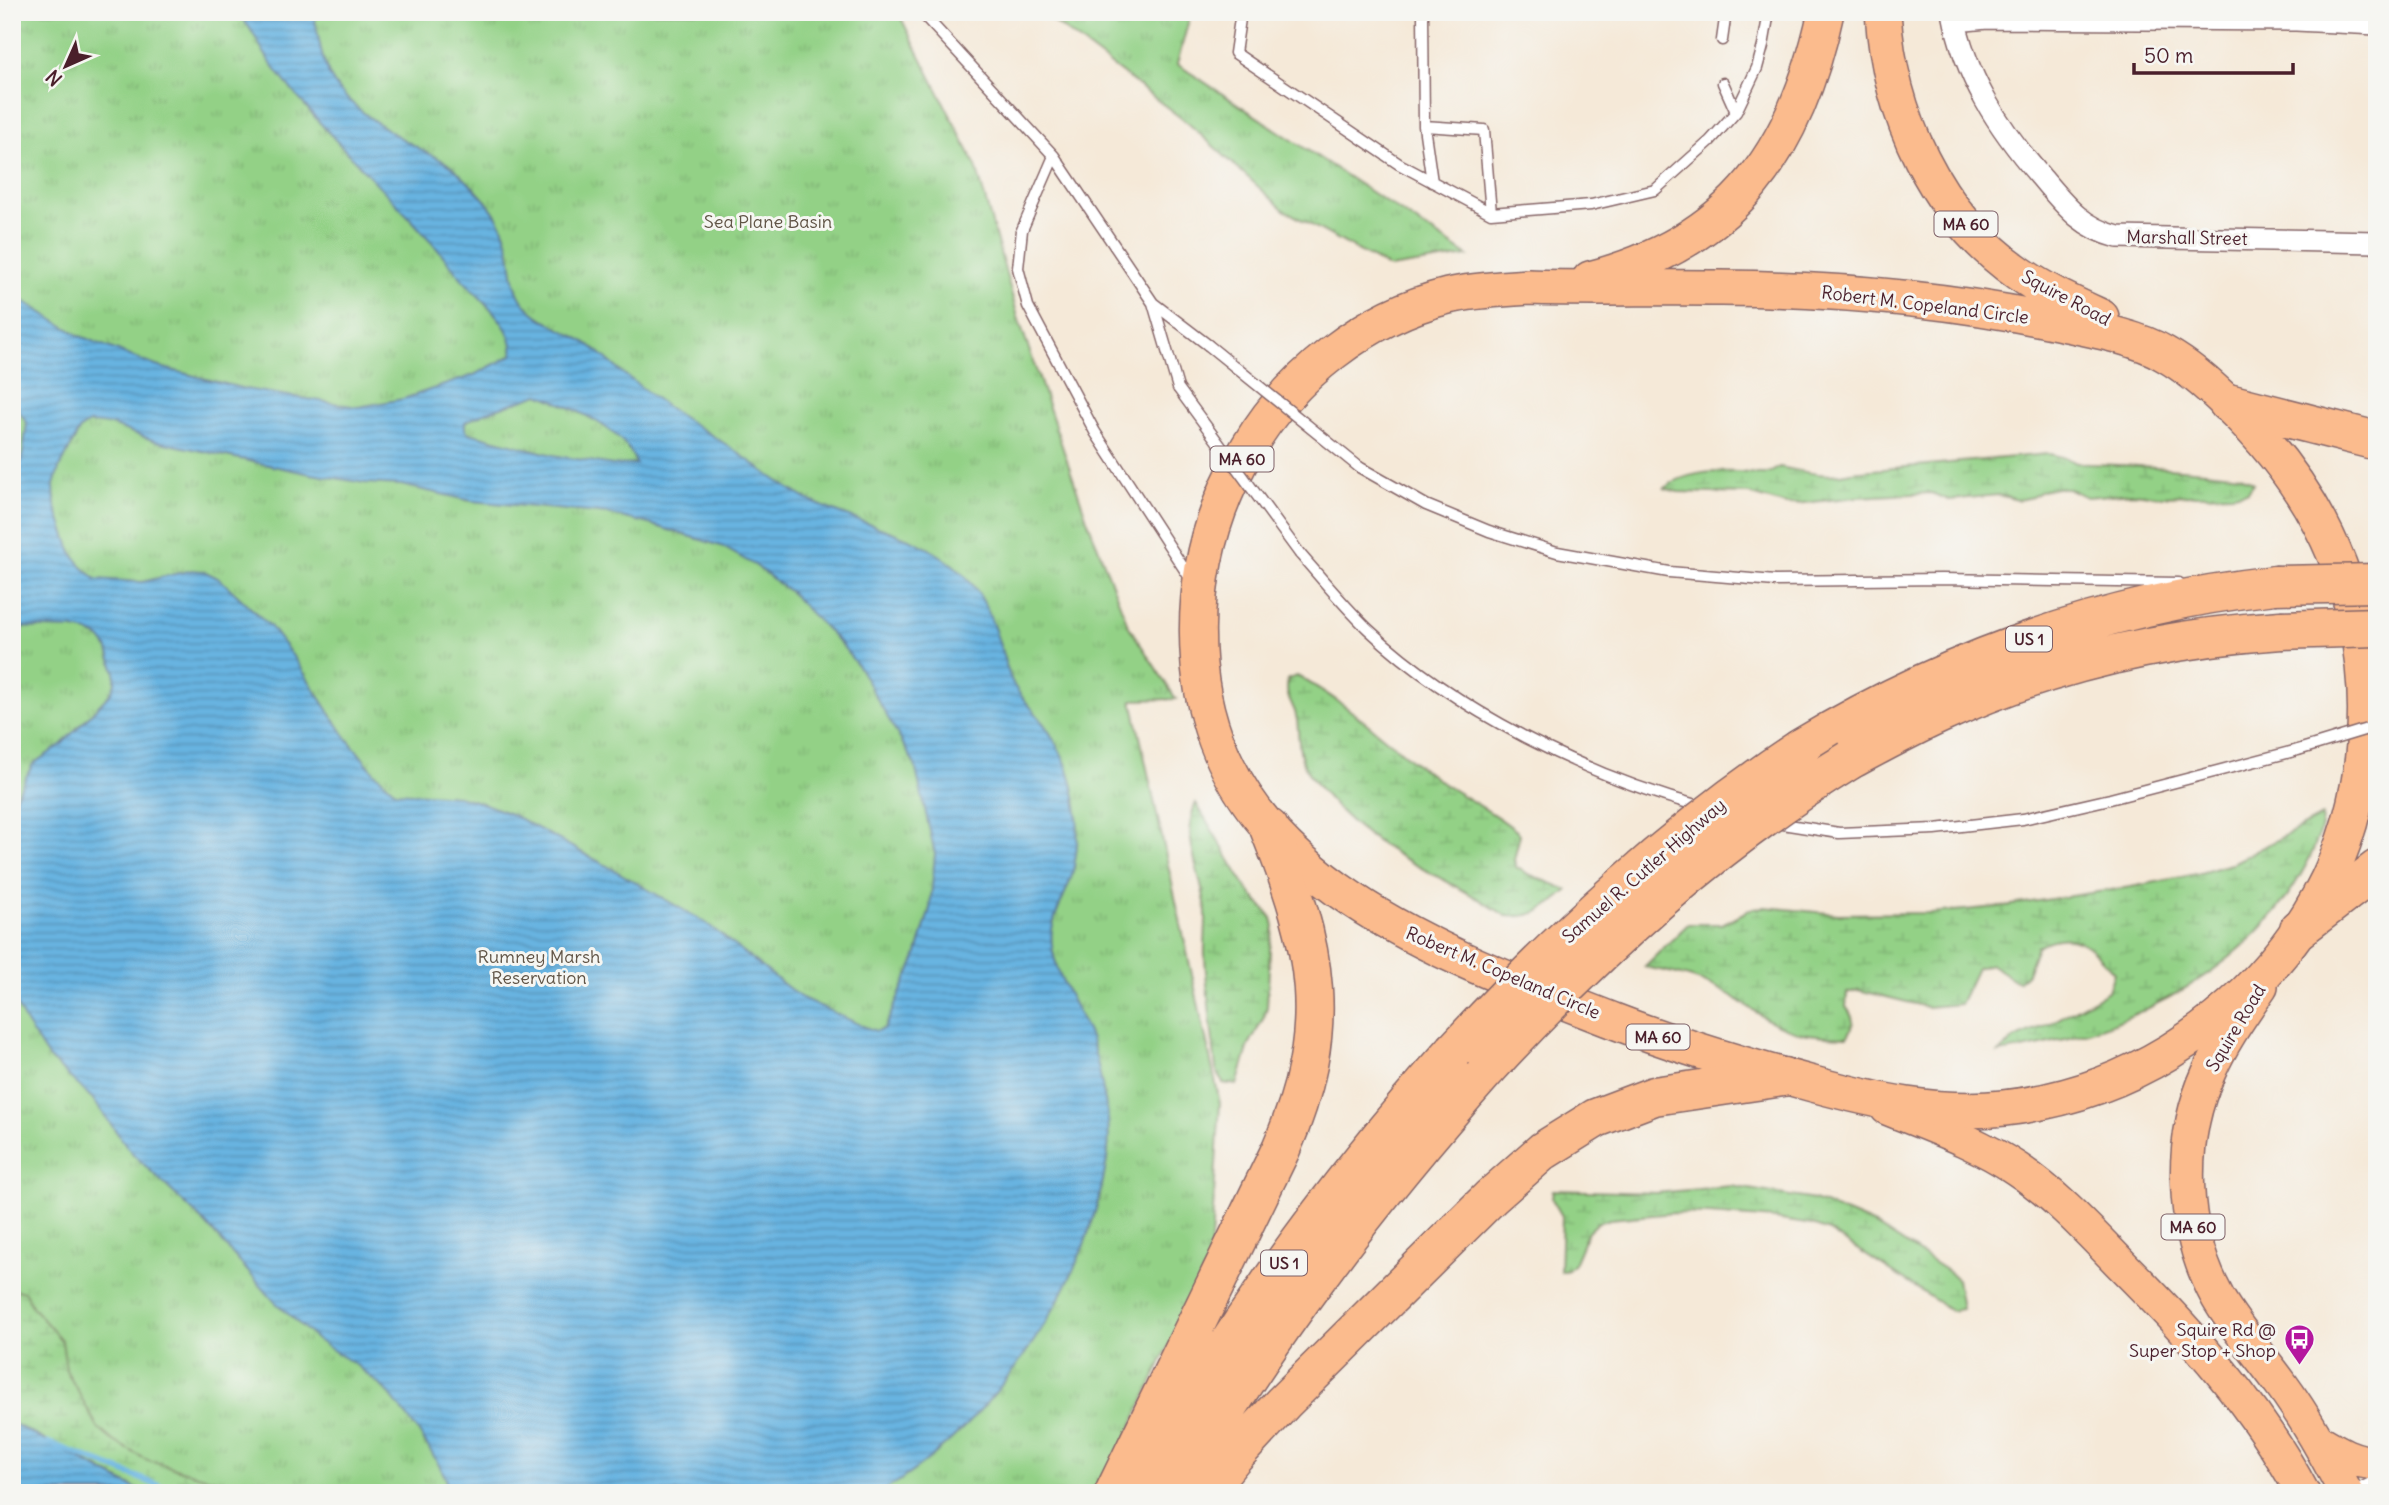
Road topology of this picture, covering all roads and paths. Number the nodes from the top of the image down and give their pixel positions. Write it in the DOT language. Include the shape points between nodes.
graph roads {
  1 [pos="921,12"];
  2 [pos="1241,12"];
  3 [pos="1423,12"];
  4 [pos="1726,12"];
  5 [pos="1769,12"];
  6 [pos="1826,12"];
  7 [pos="1882,12"];
  8 [pos="1954,17"];
  9 [pos="2377,24"];
  10 [pos="1722,40"];
  11 [pos="1723,82"];
  12 [pos="1736,112"];
  13 [pos="1424,126"];
  14 [pos="1054,156"];
  15 [pos="1432,182"];
  16 [pos="1491,213"];
  17 [pos="2377,242"];
  18 [pos="1528,287"];
  19 [pos="1153,303"];
  20 [pos="2159,349"];
  21 [pos="2228,403"];
  22 [pos="2377,441"];
  23 [pos="2192,583"];
  24 [pos="2377,583"];
  25 [pos="2205,584"];
  26 [pos="2275,585"];
  27 [pos="1199,592"];
  28 [pos="2377,627"];
  29 [pos="2377,726"];
  30 [pos="1269,828"];
  31 [pos="2377,869"];
  32 [pos="2294,936"];
  33 [pos="1783,1077"];
  34 [pos="1862,1097"];
  35 [pos="2317,1440"];
  36 [pos="2377,1464"];
  37 [pos="2377,1480"];
  38 [pos="1114,1493"];
  39 [pos="1138,1493"];
  40 [pos="1176,1493"];
  41 [pos="1204,1493"];
  42 [pos="2303,1493"];
  43 [pos="2348,1493"];
  1 -- 14 [label="lane"];
  2 -- 15 [label="lane" via="1234,53"];
  3 -- 13 [label="lane"];
  4 -- 10 [label="lane"];
  5 -- 12 [label="lane" via="1757,68"];
  6 -- 18 [label="highway, MA 60" via="1808,80 1789,127 1758,177 1729,208 1689,239 1632,266 1577,281"];
  7 -- 20 [label="highway, Squire Road / MA 60" via="1900,110 1924,163 1963,220 2004,262 2035,285"];
  8 -- 9 [label="street"];
  8 -- 17 [label="street, Marshall Street" via="1977,88 2000,127 2070,211 2096,230 2118,237"];
  11 -- 12 [label="lane"];
  12 -- 16 [label="lane" via="1655,190 1591,205"];
  13 -- 15 [label="lane"];
  13 -- 16 [label="lane" via="1484,130"];
  14 -- 19 [label="lane"];
  14 -- 27 [label="lane" via="1021,230 1018,268 1028,306 1119,473"];
  15 -- 16 [label="lane"];
  18 -- 20 [label="highway, Robert M. Copeland Circle" via="1752,289 1916,300 2031,317"];
  18 -- 27 [label="highway, Robert M. Copeland Circle / MA 60" via="1455,295 1419,306 1353,339 1306,376 1264,422 1240,462 1209,536"];
  19 -- 23 [label="lane, bridge" via="1359,467 1426,505 1557,552 1669,572 1775,581"];
  19 -- 29 [label="lane, bridge" via="1178,388 1300,554 1368,629 1433,681 1503,727 1670,799 1839,832 1935,829 2022,819 2110,799"];
  20 -- 21 [label="highway, Robert M. Copeland Circle / MA 60"];
  21 -- 22 [label="highway"];
  21 -- 32 [label="highway, Robert M. Copeland Circle / MA 60" via="2271,449 2314,511 2346,584 2361,652 2365,734 2354,805 2334,864"];
  24 -- 26 [label="highway, Samuel R. Cutler Highway / US 1, bridge"];
  25 -- 26 [label="lane"];
  26 -- 39 [label="highway, Samuel R. Cutler Highway / US 1, bridge" via="2146,606 2034,637 1925,681 1842,723 1725,800 1623,885 1522,979 1368,1151 1273,1277 1208,1374"];
  27 -- 30 [label="highway, Robert M. Copeland Circle / MA 60" via="1198,653 1208,711 1233,780"];
  28 -- 40 [label="highway, Samuel R. Cutler Highway / US 1, bridge" via="2202,637 2052,672 1941,713 1850,760 1774,809 1668,894 1567,987 1410,1155 1322,1268 1227,1407"];
  30 -- 33 [label="highway, Robert M. Copeland Circle / MA 60" via="1336,890 1423,941 1636,1029"];
  30 -- 38 [label="highway" via="1293,887 1310,955 1314,1016 1306,1075 1280,1149"];
  31 -- 32 [label="highway"];
  32 -- 34 [label="highway, Robert M. Copeland Circle" via="2246,992 2198,1034 2148,1065 2089,1089 2034,1103 1974,1110 1913,1107"];
  32 -- 35 [label="main road, Squire Road / MA 60" via="2205,1080 2190,1131 2188,1193 2209,1280"];
  33 -- 34 [label="highway, Robert M. Copeland Circle / MA 60"];
  33 -- 41 [label="highway" via="1654,1096 1596,1118 1542,1151 1283,1403"];
  34 -- 42 [label="main road, MA 60" via="1976,1145 2018,1169 2056,1200 2202,1348 2255,1414"];
  35 -- 36 [label="main road" via="2344,1456"];
  35 -- 43 [label="main road, Squire Road / MA 60"];
  37 -- 43 [label="lane"];
}
